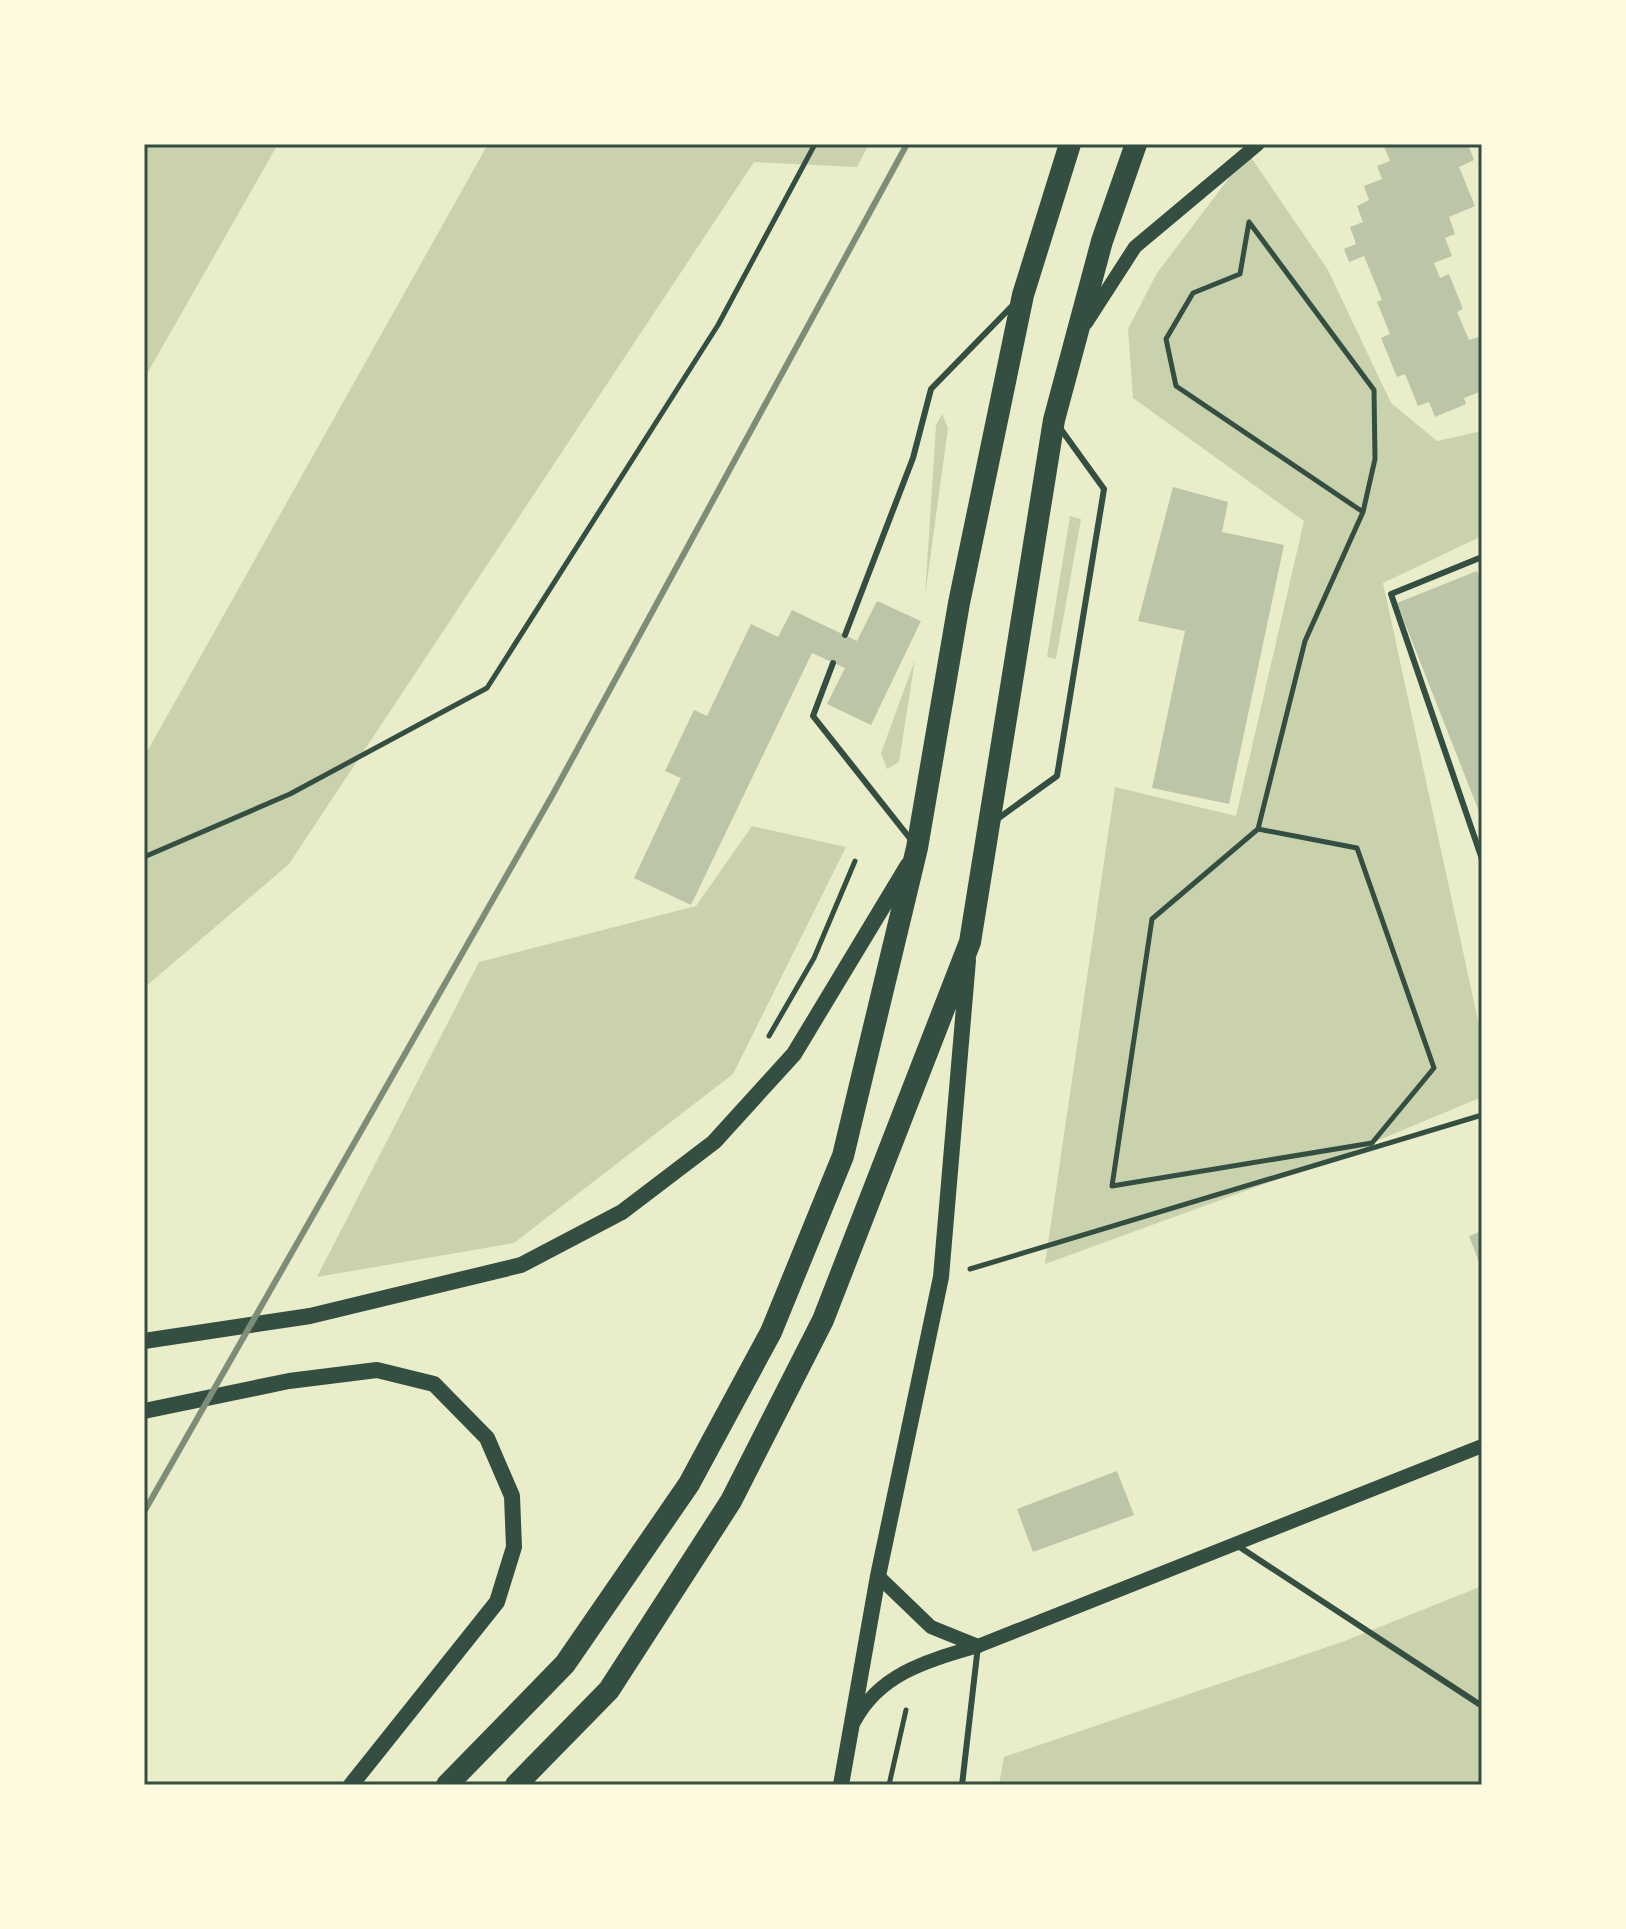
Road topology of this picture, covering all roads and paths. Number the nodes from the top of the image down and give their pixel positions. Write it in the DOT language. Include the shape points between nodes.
graph roads {
  1 [pos="815,144"];
  2 [pos="1070,144"];
  3 [pos="1136,144"];
  4 [pos="1258,144"];
  5 [pos="1023,295"];
  6 [pos="1073,344"];
  7 [pos="1054,420"];
  8 [pos="1363,512"];
  9 [pos="1482,557"];
  10 [pos="845,635"];
  11 [pos="833,663"];
  12 [pos="990,824"];
  13 [pos="1258,829"];
  14 [pos="917,848"];
  15 [pos="144,857"];
  16 [pos="1482,859"];
  17 [pos="855,861"];
  18 [pos="970,942"];
  19 [pos="767,1039"];
  20 [pos="1482,1115"];
  21 [pos="941,1277"];
  22 [pos="144,1341"];
  23 [pos="148,1410"];
  24 [pos="1482,1446"];
  25 [pos="1235,1544"];
  26 [pos="878,1576"];
  27 [pos="978,1646"];
  28 [pos="1482,1706"];
  29 [pos="906,1710"];
  30 [pos="850,1730"];
  31 [pos="351,1785"];
  32 [pos="447,1785"];
  33 [pos="516,1785"];
  34 [pos="841,1785"];
  35 [pos="889,1785"];
  36 [pos="962,1785"];
  1 -- 15 [label="path" via="718,325 487,688 290,794"];
  2 -- 5 [label="highway"];
  3 -- 6 [label="highway"];
  4 -- 6 [label="street" via="1135,247"];
  5 -- 10 [label="lane" via="931,389 913,458"];
  5 -- 14 [label="highway" via="959,603"];
  6 -- 7 [label="highway"];
  7 -- 12 [label="highway"];
  7 -- 12 [label="lane" via="1104,489 1057,776"];
  8 -- 8 [label="path" via="1176,386 1166,339 1193,293 1240,274 1249,222 1374,390 1375,459"];
  8 -- 13 [label="path" via="1305,641"];
  9 -- 16 [label="lane" via="1391,594"];
  11 -- 14 [label="lane" via="813,716"];
  12 -- 18 [label="highway"];
  13 -- 13 [label="path" via="1357,848 1434,1068 1372,1143 1112,1186 1152,919"];
  14 -- 22 [label="main road" via="794,1054 703,1151 622,1212 521,1265 310,1316"];
  14 -- 32 [label="highway" via="843,1156 771,1332 689,1484 565,1664"];
  17 -- 19 [label="path" via="814,958"];
  18 -- 21 [label="main road"];
  18 -- 33 [label="highway" via="823,1320 731,1501 609,1690"];
  20 -- 21 [label="path"];
  21 -- 26 [label="main road"];
  23 -- 31 [label="main road" via="289,1381 377,1370 434,1384 487,1438 512,1496 514,1547 497,1602"];
  24 -- 25 [label="street"];
  25 -- 27 [label="street"];
  25 -- 28 [label="lane"];
  26 -- 27 [label="street" via="931,1627"];
  26 -- 30 [label="main road"];
  27 -- 30 [label="street" via="926,1662 891,1680 867,1698"];
  27 -- 36 [label="lane"];
  29 -- 35 [label="path"];
  30 -- 34 [label="main road"];
}
